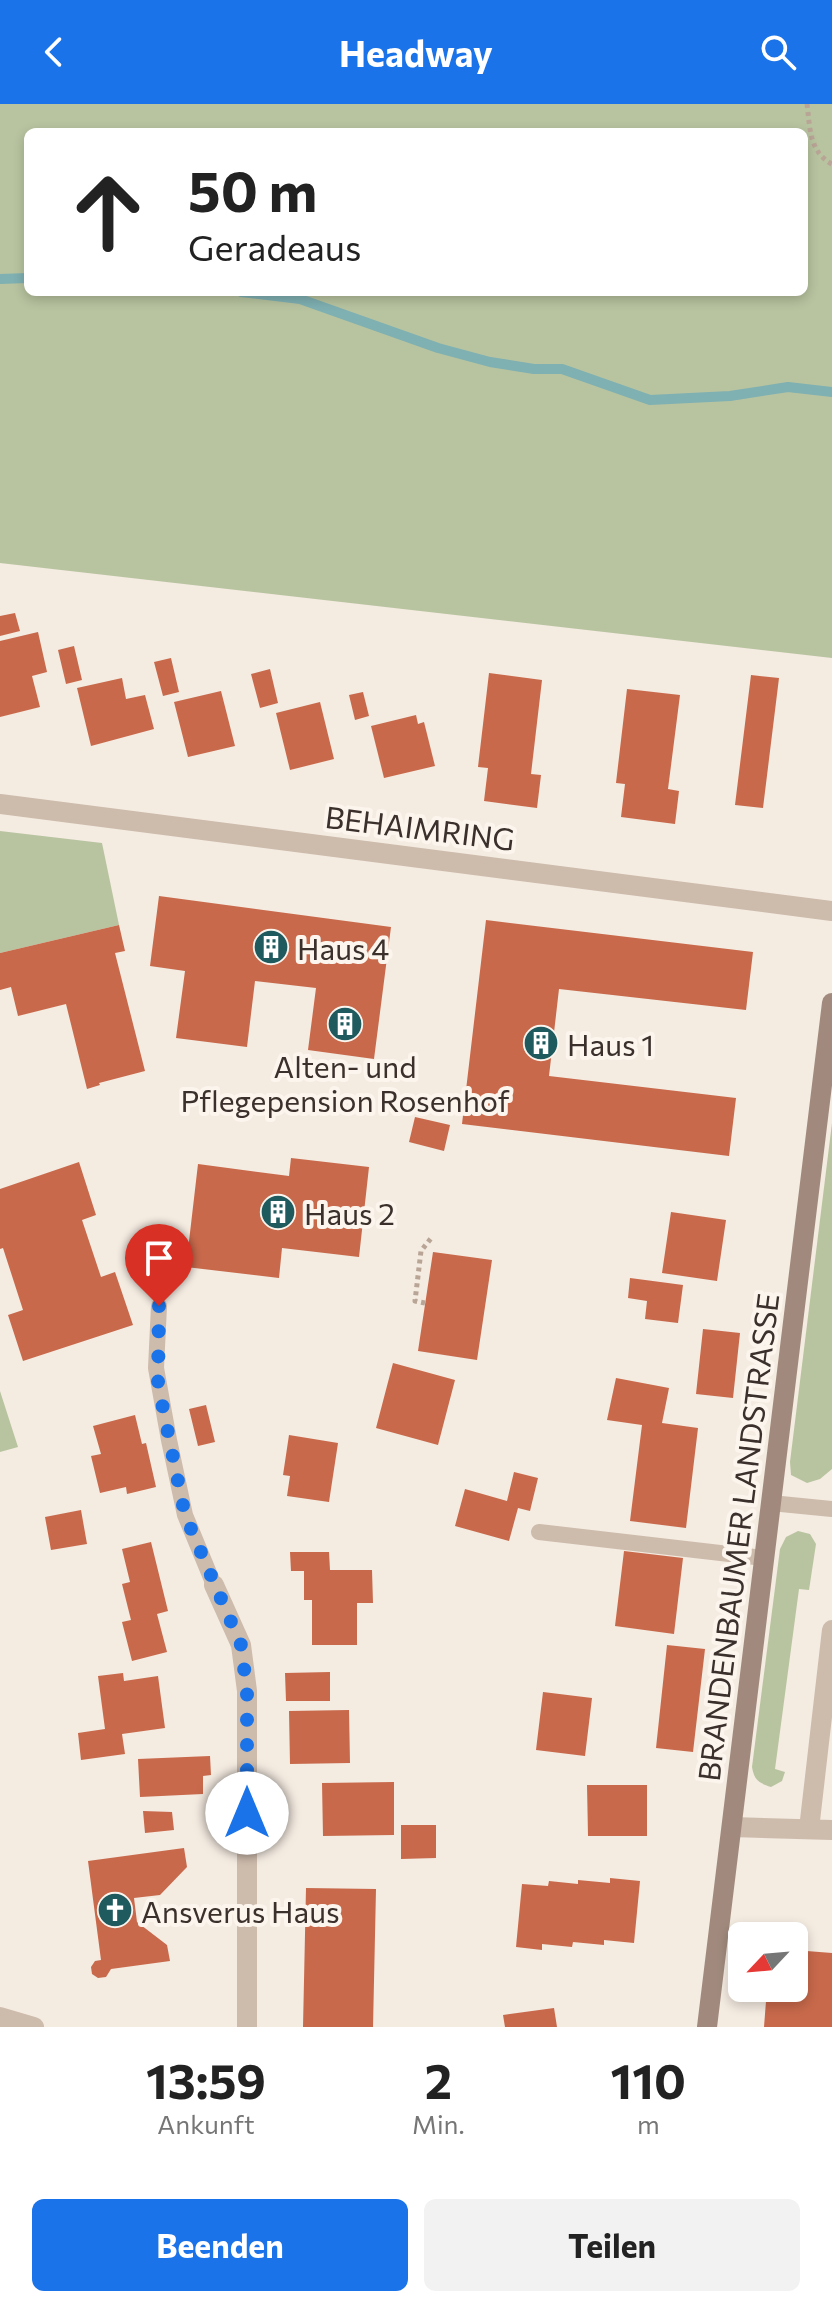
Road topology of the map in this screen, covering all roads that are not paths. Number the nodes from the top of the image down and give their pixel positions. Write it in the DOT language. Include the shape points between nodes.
graph roads {
  1 [pos="0,804"];
  2 [pos="832,911"];
  3 [pos="832,1003"];
  4 [pos="829,1055"];
  5 [pos="159,1306"];
  6 [pos="771,1503"];
  7 [pos="832,1509"];
  8 [pos="539,1532"];
  9 [pos="764,1558"];
  10 [pos="214,1585"];
  11 [pos="832,1630"];
  12 [pos="732,1827"];
  13 [pos="809,1829"];
  14 [pos="832,1830"];
  15 [pos="0,2017"];
  16 [pos="34,2027"];
  17 [pos="247,2027"];
  18 [pos="707,2027"];
  1 -- 2 [label="street, BEHAIMRING"];
  3 -- 4 [label="main road, BRANDENBAUMER LANDSTRASSE"];
  4 -- 6 [label="main road, BRANDENBAUMER LANDSTRASSE"];
  5 -- 10 [label="lane" via="156,1368 169,1440 185,1515"];
  6 -- 7 [label="lane"];
  6 -- 9 [label="main road, BRANDENBAUMER LANDSTRASSE"];
  8 -- 9 [label="lane"];
  9 -- 12 [label="main road, BRANDENBAUMER LANDSTRASSE"];
  10 -- 17 [label="street" via="241,1645 247,1691"];
  11 -- 13 [label="street"];
  12 -- 13 [label="street"];
  12 -- 18 [label="main road, BRANDENBAUMER LANDSTRASSE"];
  13 -- 14 [label="street"];
  15 -- 16 [label="street"];
}
